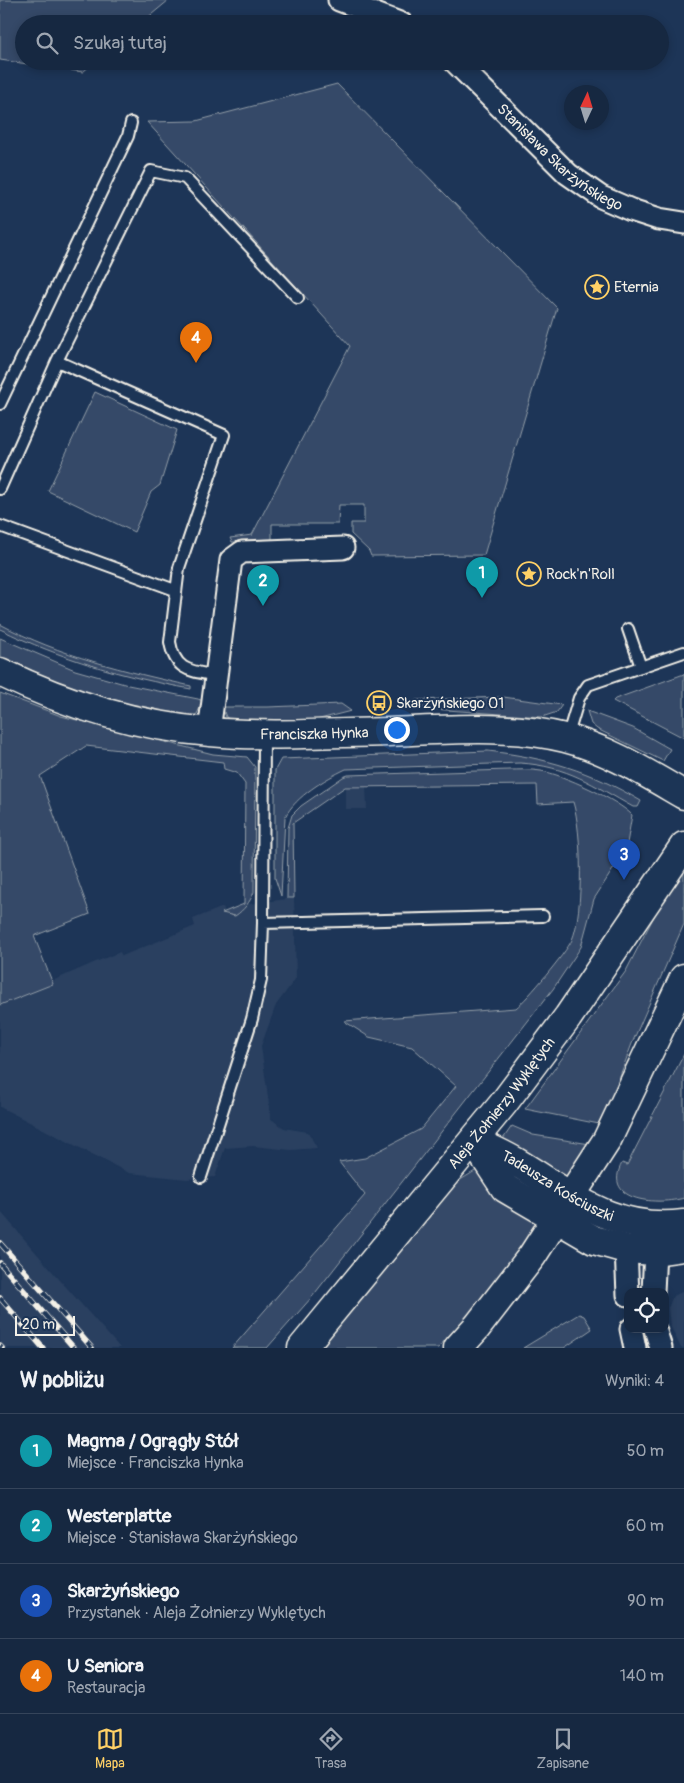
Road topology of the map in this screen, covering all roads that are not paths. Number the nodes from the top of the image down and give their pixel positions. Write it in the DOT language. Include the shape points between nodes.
graph roads {
  1 [pos="339,0"];
  2 [pos="378,15"];
  3 [pos="463,70"];
  4 [pos="131,123"];
  5 [pos="684,223"];
  6 [pos="298,298"];
  7 [pos="57,361"];
  8 [pos="0,404"];
  9 [pos="0,489"];
  10 [pos="0,526"];
  11 [pos="343,548"];
  12 [pos="175,590"];
  13 [pos="628,629"];
  14 [pos="684,652"];
  15 [pos="641,667"];
  16 [pos="0,672"];
  17 [pos="217,676"];
  18 [pos="209,732"];
  19 [pos="264,735"];
  20 [pos="566,739"];
  21 [pos="684,796"];
  22 [pos="684,846"];
  23 [pos="544,916"];
  24 [pos="263,923"];
  25 [pos="684,978"];
  26 [pos="474,1141"];
  27 [pos="201,1177"];
  28 [pos="572,1197"];
  29 [pos="556,1220"];
  30 [pos="684,1224"];
  31 [pos="684,1247"];
  32 [pos="626,1249"];
  33 [pos="655,1251"];
  34 [pos="628,1288"];
  35 [pos="653,1288"];
  36 [pos="632,1333"];
  37 [pos="656,1333"];
  38 [pos="302,1348"];
  39 [pos="458,1348"];
  40 [pos="635,1348"];
  41 [pos="661,1348"];
  1 -- 2 [label="street"];
  3 -- 5 [label="street, Stanisława Skarżyńskiego" via="568,174 601,197 630,210"];
  4 -- 8 [label="lane" via="128,136"];
  6 -- 7 [label="lane" via="185,178 150,171"];
  7 -- 9 [label="lane"];
  7 -- 12 [label="lane" via="224,435 179,568"];
  10 -- 12 [label="lane"];
  11 -- 17 [label="street" via="242,552 231,560"];
  12 -- 17 [label="lane" via="172,652 183,667"];
  13 -- 15 [label="lane"];
  14 -- 15 [label="lane"];
  15 -- 20 [label="lane" via="588,685 579,698"];
  16 -- 18 [label="street, Franciszka Hynka" via="75,704 129,718"];
  17 -- 18 [label="street"];
  18 -- 19 [label="street, Franciszka Hynka"];
  19 -- 20 [label="street, Franciszka Hynka" via="488,729 541,733"];
  19 -- 24 [label="lane"];
  20 -- 21 [label="street, Franciszka Hynka" via="627,763"];
  22 -- 26 [label="street, Aleja Żołnierzy Wyklętych" via="568,1017"];
  23 -- 24 [label="lane"];
  24 -- 27 [label="lane" via="260,980 252,1019"];
  25 -- 28 [label="street" via="607,1140"];
  26 -- 28 [label="street, Tadeusza Kościuszki" via="513,1160"];
  26 -- 29 [label="street, Tadeusza Kościuszki" via="505,1188"];
  26 -- 38 [label="street, Aleja Żołnierzy Wyklętych"];
  28 -- 29 [label="street"];
  28 -- 30 [label="street, Tadeusza Kościuszki" via="606,1215 638,1224"];
  29 -- 32 [label="street, Tadeusza Kościuszki" via="594,1240"];
  29 -- 39 [label="street" via="477,1328"];
  31 -- 33 [label="street, Tadeusza Kościuszki"];
  32 -- 33 [label="street, Tadeusza Kościuszki"];
  32 -- 34 [label="street"];
  33 -- 35 [label="street"];
  36 -- 40 [label="street"];
  37 -- 41 [label="street"];
}
